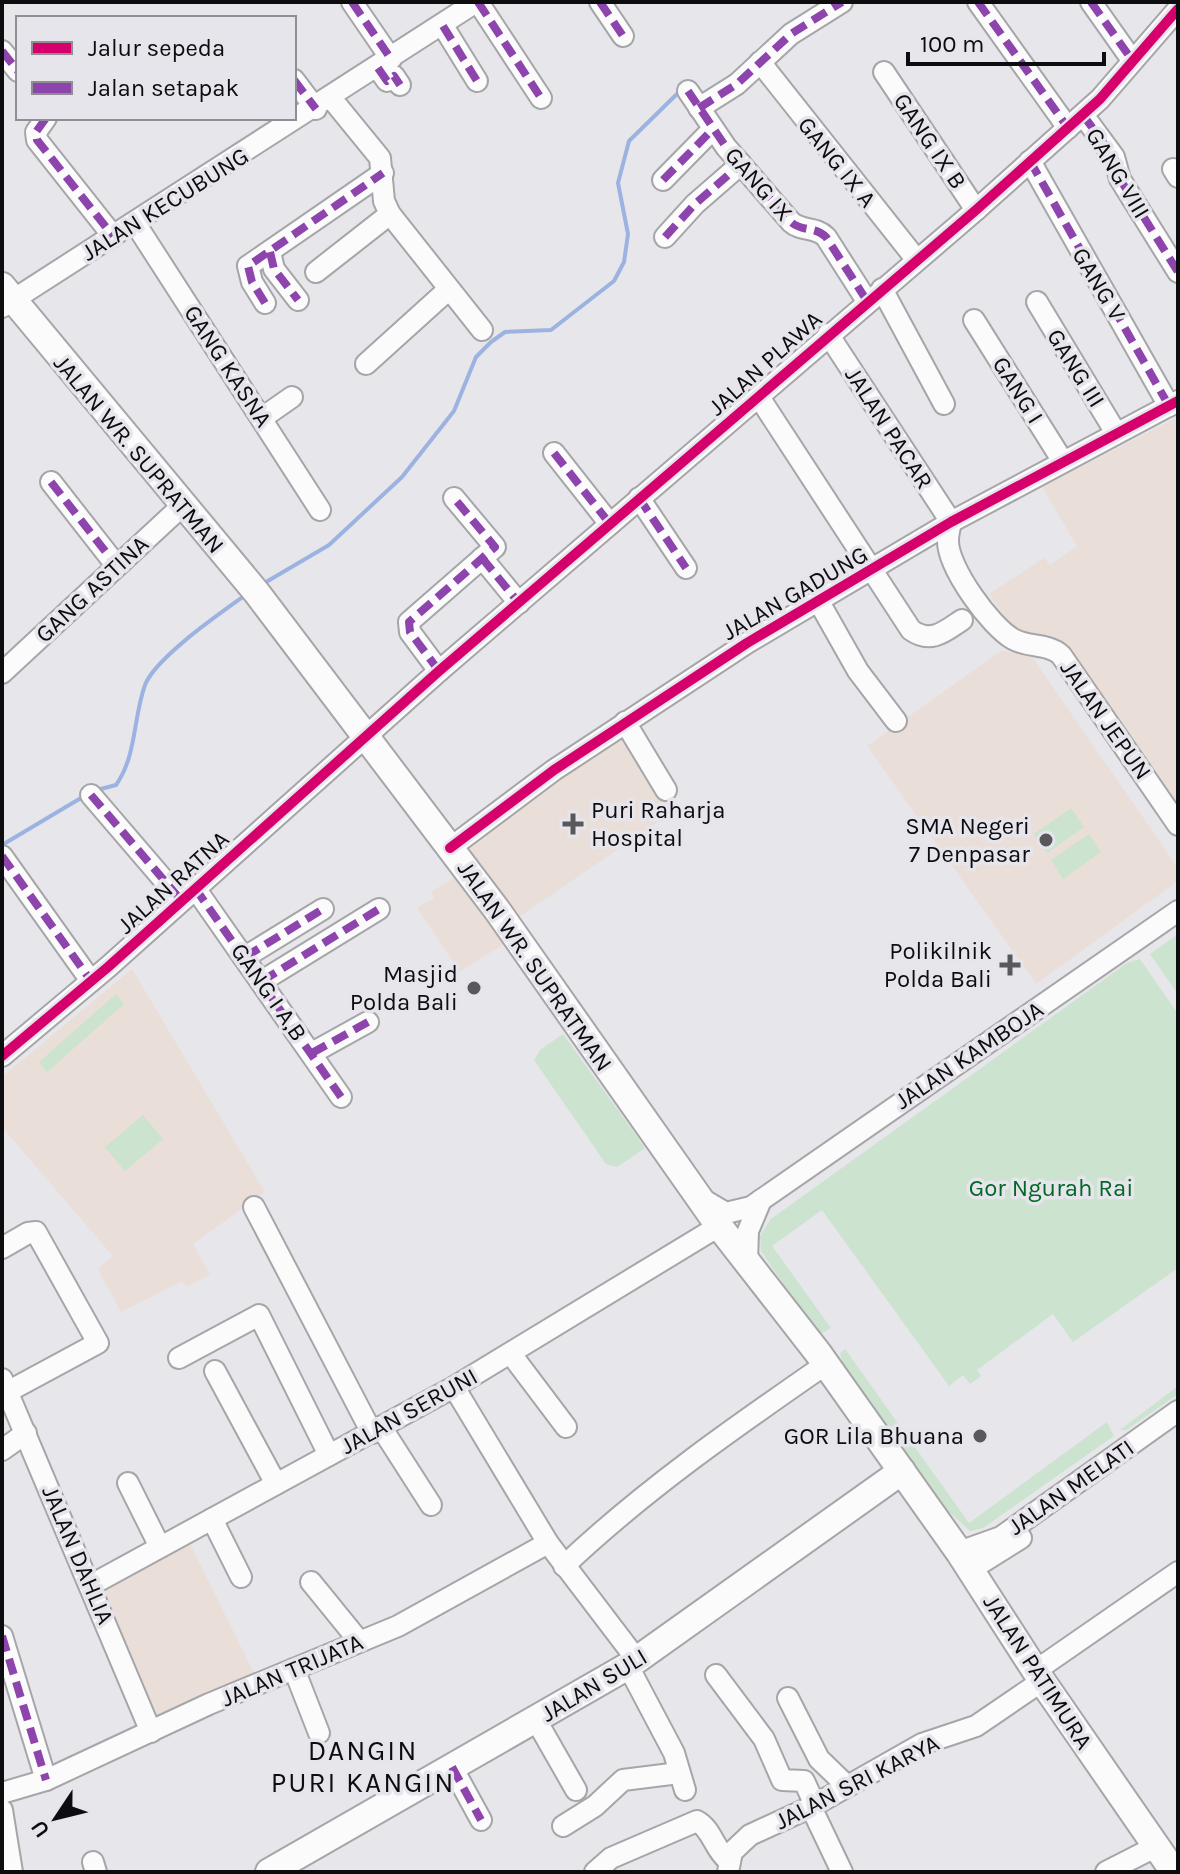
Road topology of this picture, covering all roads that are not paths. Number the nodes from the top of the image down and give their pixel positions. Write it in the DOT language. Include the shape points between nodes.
graph roads {
  1 [pos="352,2"];
  2 [pos="477,2"];
  3 [pos="600,2"];
  4 [pos="842,2"];
  5 [pos="978,2"];
  6 [pos="1091,2"];
  7 [pos="1178,9"];
  8 [pos="443,26"];
  9 [pos="623,36"];
  10 [pos="2,51"];
  11 [pos="1132,60"];
  12 [pos="760,62"];
  13 [pos="384,63"];
  14 [pos="16,68"];
  15 [pos="884,72"];
  16 [pos="477,81"];
  17 [pos="296,82"];
  18 [pos="400,85"];
  19 [pos="541,98"];
  20 [pos="324,103"];
  21 [pos="45,120"];
  22 [pos="1076,122"];
  23 [pos="713,129"];
  24 [pos="1030,161"];
  25 [pos="741,164"];
  26 [pos="383,173"];
  27 [pos="663,180"];
  28 [pos="976,210"];
  29 [pos="390,214"];
  30 [pos="135,223"];
  31 [pos="113,236"];
  32 [pos="665,237"];
  33 [pos="270,252"];
  34 [pos="916,259"];
  35 [pos="316,272"];
  36 [pos="1178,272"];
  37 [pos="449,289"];
  38 [pos="874,295"];
  39 [pos="6,298"];
  40 [pos="298,300"];
  41 [pos="1037,302"];
  42 [pos="265,303"];
  43 [pos="974,320"];
  44 [pos="482,330"];
  45 [pos="828,334"];
  46 [pos="366,364"];
  47 [pos="292,397"];
  48 [pos="759,397"];
  49 [pos="1174,403"];
  50 [pos="944,404"];
  51 [pos="262,418"];
  52 [pos="1116,433"];
  53 [pos="554,453"];
  54 [pos="1062,460"];
  55 [pos="51,482"];
  56 [pos="454,498"];
  57 [pos="639,498"];
  58 [pos="182,506"];
  59 [pos="320,510"];
  60 [pos="951,522"];
  61 [pos="610,524"];
  62 [pos="482,558"];
  63 [pos="116,565"];
  64 [pos="686,568"];
  65 [pos="872,571"];
  66 [pos="819,602"];
  67 [pos="519,603"];
  68 [pos="962,620"];
  69 [pos="439,671"];
  70 [pos="2,673"];
  71 [pos="896,721"];
  72 [pos="625,722"];
  73 [pos="368,736"];
  74 [pos="666,790"];
  75 [pos="91,795"];
  76 [pos="1178,825"];
  77 [pos="450,848"];
  78 [pos="2,856"];
  79 [pos="188,894"];
  80 [pos="323,909"];
  81 [pos="379,909"];
  82 [pos="1178,911"];
  83 [pos="245,957"];
  84 [pos="91,981"];
  85 [pos="262,981"];
  86 [pos="368,1022"];
  87 [pos="312,1053"];
  88 [pos="2,1056"];
  89 [pos="341,1097"];
  90 [pos="699,1195"];
  91 [pos="761,1200"];
  92 [pos="254,1207"];
  93 [pos="719,1226"];
  94 [pos="2,1248"];
  95 [pos="747,1262"];
  96 [pos="511,1354"];
  97 [pos="179,1358"];
  98 [pos="826,1364"];
  99 [pos="215,1371"];
  100 [pos="5,1385"];
  101 [pos="454,1387"];
  102 [pos="1178,1411"];
  103 [pos="566,1427"];
  104 [pos="1178,1427"];
  105 [pos="377,1430"];
  106 [pos="26,1433"];
  107 [pos="2,1450"];
  108 [pos="329,1455"];
  109 [pos="902,1471"];
  110 [pos="128,1483"];
  111 [pos="276,1484"];
  112 [pos="431,1505"];
  113 [pos="212,1519"];
  114 [pos="548,1543"];
  115 [pos="160,1547"];
  116 [pos="965,1561"];
  117 [pos="564,1566"];
  118 [pos="1178,1572"];
  119 [pos="241,1577"];
  120 [pos="311,1582"];
  121 [pos="91,1585"];
  122 [pos="2,1636"];
  123 [pos="359,1641"];
  124 [pos="633,1663"];
  125 [pos="294,1669"];
  126 [pos="716,1675"];
  127 [pos="1038,1676"];
  128 [pos="788,1698"];
  129 [pos="541,1730"];
  130 [pos="151,1732"];
  131 [pos="319,1733"];
  132 [pos="452,1767"];
  133 [pos="46,1780"];
  134 [pos="847,1786"];
  135 [pos="576,1790"];
  136 [pos="2,1793"];
  137 [pos="813,1806"];
  138 [pos="2,1810"];
  139 [pos="481,1820"];
  140 [pos="563,1826"];
  141 [pos="1168,1840"];
  142 [pos="729,1866"];
  143 [pos="12,1872"];
  144 [pos="269,1872"];
  145 [pos="595,1872"];
  146 [pos="842,1872"];
  147 [pos="1106,1872"];
  148 [pos="1174,1872"];
  1 -- 13 [label="street"];
  2 -- 8 [label="street, JALAN KECUBUNG"];
  2 -- 19 [label="street"];
  3 -- 9 [label="street"];
  4 -- 12 [label="street" via="791,34"];
  5 -- 22 [label="street, GANG VIII"];
  6 -- 11 [label="street"];
  7 -- 11 [label="street, JALAN PLAWA"];
  8 -- 13 [label="street, JALAN KECUBUNG"];
  8 -- 16 [label="street"];
  10 -- 14 [label="street"];
  11 -- 22 [label="street, JALAN PLAWA"];
  12 -- 23 [label="street, GANG IX" via="737,84 694,100"];
  12 -- 34 [label="street, GANG IX A"];
  13 -- 18 [label="street" via="387,81 394,76"];
  13 -- 20 [label="street, JALAN KECUBUNG"];
  15 -- 28 [label="street, GANG IX B"];
  17 -- 20 [label="street"];
  20 -- 26 [label="street" via="380,158"];
  20 -- 30 [label="street, JALAN KECUBUNG"];
  21 -- 31 [label="street" via="37,140"];
  22 -- 24 [label="street, JALAN PLAWA"];
  22 -- 36 [label="street, GANG VIII" via="1114,157 1120,179"];
  23 -- 25 [label="street, GANG IX"];
  23 -- 27 [label="street"];
  24 -- 28 [label="street, JALAN PLAWA"];
  24 -- 49 [label="street, GANG V"];
  25 -- 32 [label="street"];
  25 -- 38 [label="street, GANG IX" via="794,225 826,237"];
  26 -- 29 [label="street"];
  26 -- 33 [label="street"];
  28 -- 34 [label="street, JALAN PLAWA"];
  29 -- 35 [label="street"];
  29 -- 37 [label="street"];
  30 -- 31 [label="street, JALAN KECUBUNG"];
  30 -- 51 [label="street, GANG KASNA"];
  31 -- 39 [label="street, JALAN KECUBUNG"];
  33 -- 40 [label="street" via="274,269"];
  33 -- 42 [label="street" via="248,266"];
  34 -- 38 [label="street, JALAN PLAWA"];
  37 -- 44 [label="street"];
  37 -- 46 [label="street"];
  38 -- 45 [label="street, JALAN PLAWA"];
  38 -- 50 [label="street, GANG IX"];
  39 -- 58 [label="main road, JALAN WR. SUPRATMAN"];
  41 -- 52 [label="street, GANG III"];
  43 -- 54 [label="street, GANG I"];
  45 -- 48 [label="street, JALAN PLAWA"];
  45 -- 60 [label="street, JALAN PACAR"];
  47 -- 51 [label="street"];
  48 -- 57 [label="street, JALAN PLAWA"];
  48 -- 65 [label="street"];
  49 -- 52 [label="street, JALAN GADUNG"];
  51 -- 59 [label="street, GANG KASNA"];
  52 -- 54 [label="street, JALAN GADUNG"];
  53 -- 61 [label="street"];
  54 -- 60 [label="street, JALAN GADUNG"];
  55 -- 63 [label="street"];
  56 -- 62 [label="street" via="495,547"];
  57 -- 61 [label="street, JALAN PLAWA"];
  57 -- 64 [label="street"];
  58 -- 63 [label="street, GANG ASTINA"];
  58 -- 73 [label="main road, JALAN WR. SUPRATMAN"];
  60 -- 65 [label="street, JALAN GADUNG"];
  60 -- 76 [label="street, JALAN JEPUN" via="947,540 952,558 993,623 1015,640 1061,655"];
  61 -- 67 [label="street, JALAN PLAWA"];
  62 -- 67 [label="street"];
  62 -- 69 [label="street" via="409,622 410,632"];
  63 -- 70 [label="street, GANG ASTINA"];
  65 -- 66 [label="street, JALAN GADUNG"];
  65 -- 68 [label="street" via="920,636 936,637"];
  66 -- 71 [label="street" via="858,671"];
  66 -- 72 [label="street, JALAN GADUNG"];
  67 -- 69 [label="street, JALAN PLAWA"];
  69 -- 73 [label="street, JALAN PLAWA"];
  72 -- 74 [label="street"];
  72 -- 77 [label="street, JALAN GADUNG"];
  73 -- 77 [label="main road, JALAN WR. SUPRATMAN"];
  73 -- 79 [label="street, JALAN RATNA"];
  75 -- 79 [label="street, GANG I A,B"];
  77 -- 90 [label="main road, JALAN WR. SUPRATMAN"];
  78 -- 84 [label="street"];
  79 -- 83 [label="street, GANG I A,B"];
  79 -- 84 [label="street, JALAN RATNA"];
  80 -- 83 [label="street"];
  81 -- 85 [label="street"];
  82 -- 91 [label="street, JALAN KAMBOJA"];
  83 -- 85 [label="street, GANG I A,B"];
  84 -- 88 [label="street, JALAN RATNA"];
  85 -- 87 [label="street, GANG I A,B"];
  86 -- 87 [label="street"];
  87 -- 89 [label="street, GANG I A,B"];
  90 -- 91 [label="street, JALAN KAMBOJA" via="717,1210 733,1214"];
  90 -- 93 [label="main road, JALAN WR. SUPRATMAN"];
  91 -- 95 [label="street" via="748,1231"];
  92 -- 105 [label="street"];
  93 -- 95 [label="main road, JALAN WR. SUPRATMAN"];
  93 -- 96 [label="street, JALAN SERUNI"];
  94 -- 100 [label="street" via="36,1232 98,1343"];
  95 -- 98 [label="main road, JALAN WR. SUPRATMAN"];
  96 -- 101 [label="street, JALAN SERUNI"];
  96 -- 103 [label="street"];
  97 -- 108 [label="street" via="259,1315"];
  98 -- 109 [label="main road, JALAN WR. SUPRATMAN"];
  98 -- 117 [label="street" via="719,1438"];
  99 -- 111 [label="street"];
  100 -- 106 [label="street, JALAN DAHLIA"];
  101 -- 105 [label="street, JALAN SERUNI"];
  101 -- 114 [label="street"];
  102 -- 116 [label="street, JALAN MELATI"];
  104 -- 116 [label="street, JALAN MELATI"];
  105 -- 108 [label="street, JALAN SERUNI"];
  105 -- 112 [label="street"];
  106 -- 107 [label="street"];
  106 -- 121 [label="street, JALAN DAHLIA"];
  108 -- 111 [label="street, JALAN SERUNI"];
  109 -- 116 [label="main road, JALAN PATIMURA"];
  109 -- 124 [label="main road, JALAN SULI"];
  110 -- 115 [label="street"];
  111 -- 113 [label="street, JALAN SERUNI"];
  113 -- 115 [label="street, JALAN SERUNI"];
  113 -- 119 [label="street"];
  114 -- 117 [label="street"];
  114 -- 123 [label="street, JALAN TRIJATA" via="446,1603"];
  115 -- 121 [label="street, JALAN SERUNI"];
  116 -- 127 [label="main road, JALAN PATIMURA"];
  117 -- 124 [label="street"];
  118 -- 127 [label="street, JALAN SRI KARYA"];
  120 -- 123 [label="street"];
  121 -- 130 [label="street, JALAN DAHLIA"];
  122 -- 133 [label="street"];
  123 -- 125 [label="street, JALAN TRIJATA"];
  124 -- 129 [label="main road, JALAN SULI"];
  124 -- 140 [label="street" via="682,1782 623,1780"];
  125 -- 130 [label="street, JALAN TRIJATA"];
  125 -- 131 [label="street"];
  126 -- 137 [label="street" via="764,1739 782,1780 804,1781"];
  127 -- 134 [label="street, JALAN SRI KARYA" via="976,1726 922,1744"];
  127 -- 141 [label="main road, JALAN PATIMURA"];
  128 -- 134 [label="street" via="819,1759"];
  129 -- 132 [label="main road, JALAN SULI"];
  129 -- 135 [label="street"];
  130 -- 133 [label="street, JALAN TRIJATA"];
  132 -- 139 [label="street"];
  132 -- 144 [label="main road, JALAN SULI"];
  133 -- 136 [label="street, JALAN TRIJATA"];
  134 -- 137 [label="street, JALAN SRI KARYA"];
  137 -- 142 [label="street, JALAN SRI KARYA" via="750,1835 732,1852"];
  137 -- 146 [label="street"];
  138 -- 143 [label="street"];
  141 -- 147 [label="street"];
  141 -- 148 [label="main road, JALAN PATIMURA"];
  142 -- 145 [label="street" via="697,1821 611,1858"];
}
